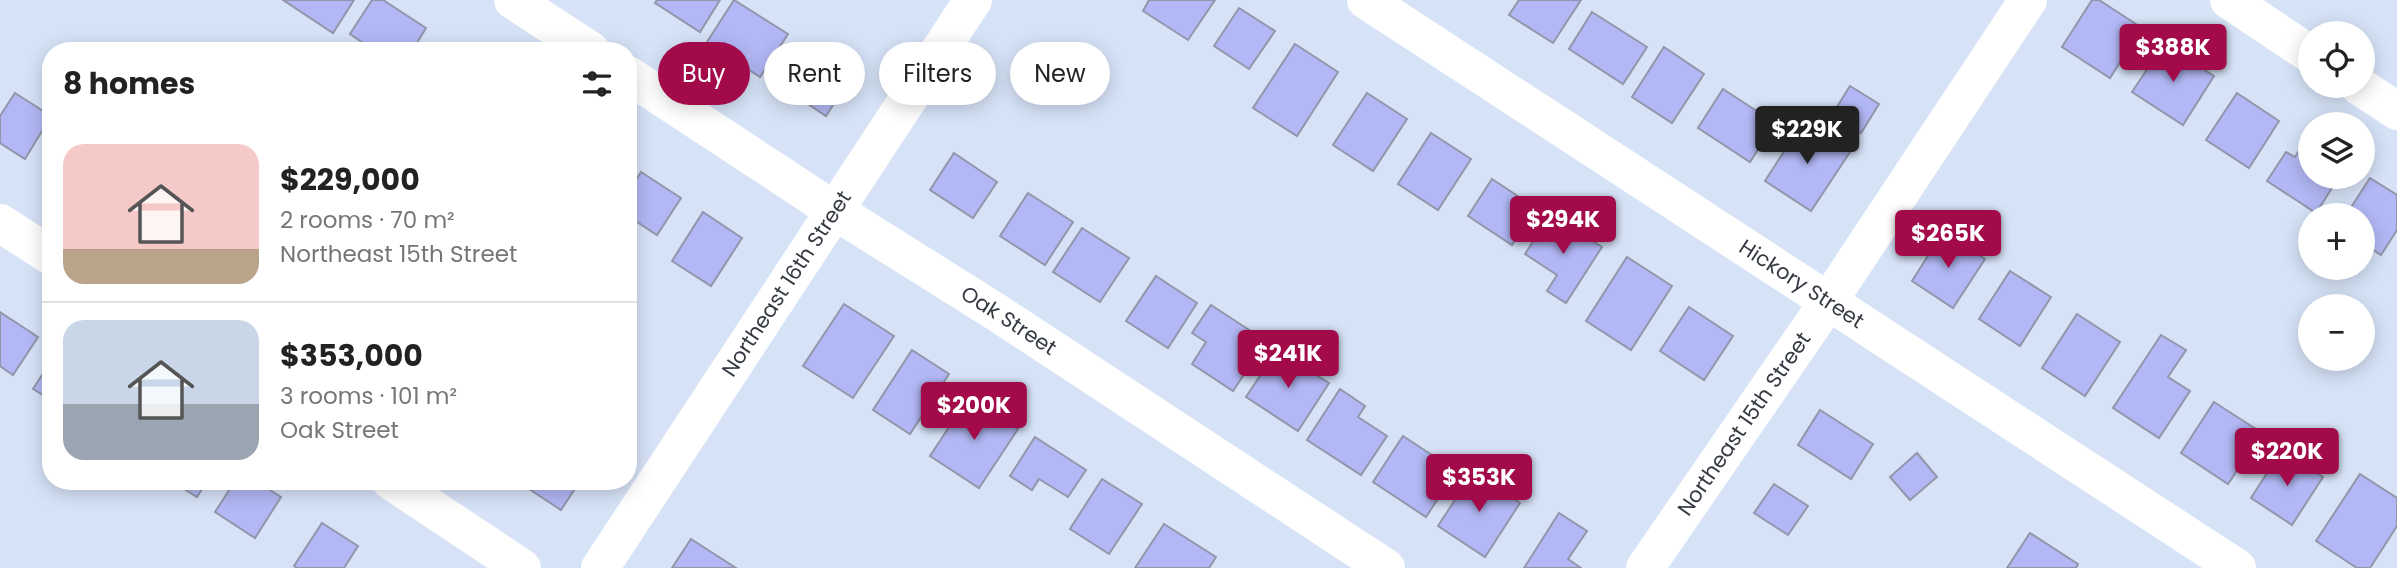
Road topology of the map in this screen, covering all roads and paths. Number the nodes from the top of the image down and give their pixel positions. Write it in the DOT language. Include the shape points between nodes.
graph roads {
  1 [pos="513,0"];
  2 [pos="974,0"];
  3 [pos="1366,0"];
  4 [pos="2028,0"];
  5 [pos="2229,0"];
  6 [pos="576,42"];
  7 [pos="2298,46"];
  8 [pos="637,81"];
  9 [pos="2375,97"];
  10 [pos="2397,111"];
  11 [pos="835,211"];
  12 [pos="0,223"];
  13 [pos="42,250"];
  14 [pos="1828,302"];
  15 [pos="405,490"];
  16 [pos="522,568"];
  17 [pos="600,568"];
  18 [pos="1386,568"];
  19 [pos="1645,568"];
  20 [pos="2237,568"];
  1 -- 6 [label="street"];
  2 -- 11 [label="street, Northeast 16th Street"];
  3 -- 14 [label="street, Hickory Street"];
  4 -- 14 [label="street, Northeast 15th Street"];
  5 -- 7 [label="street"];
  8 -- 11 [label="street, Oak Street"];
  9 -- 10 [label="street"];
  11 -- 17 [label="street, Northeast 16th Street"];
  11 -- 18 [label="street, Oak Street"];
  12 -- 13 [label="street"];
  14 -- 19 [label="street, Northeast 15th Street"];
  14 -- 20 [label="street, Hickory Street"];
  15 -- 16 [label="street"];
}
